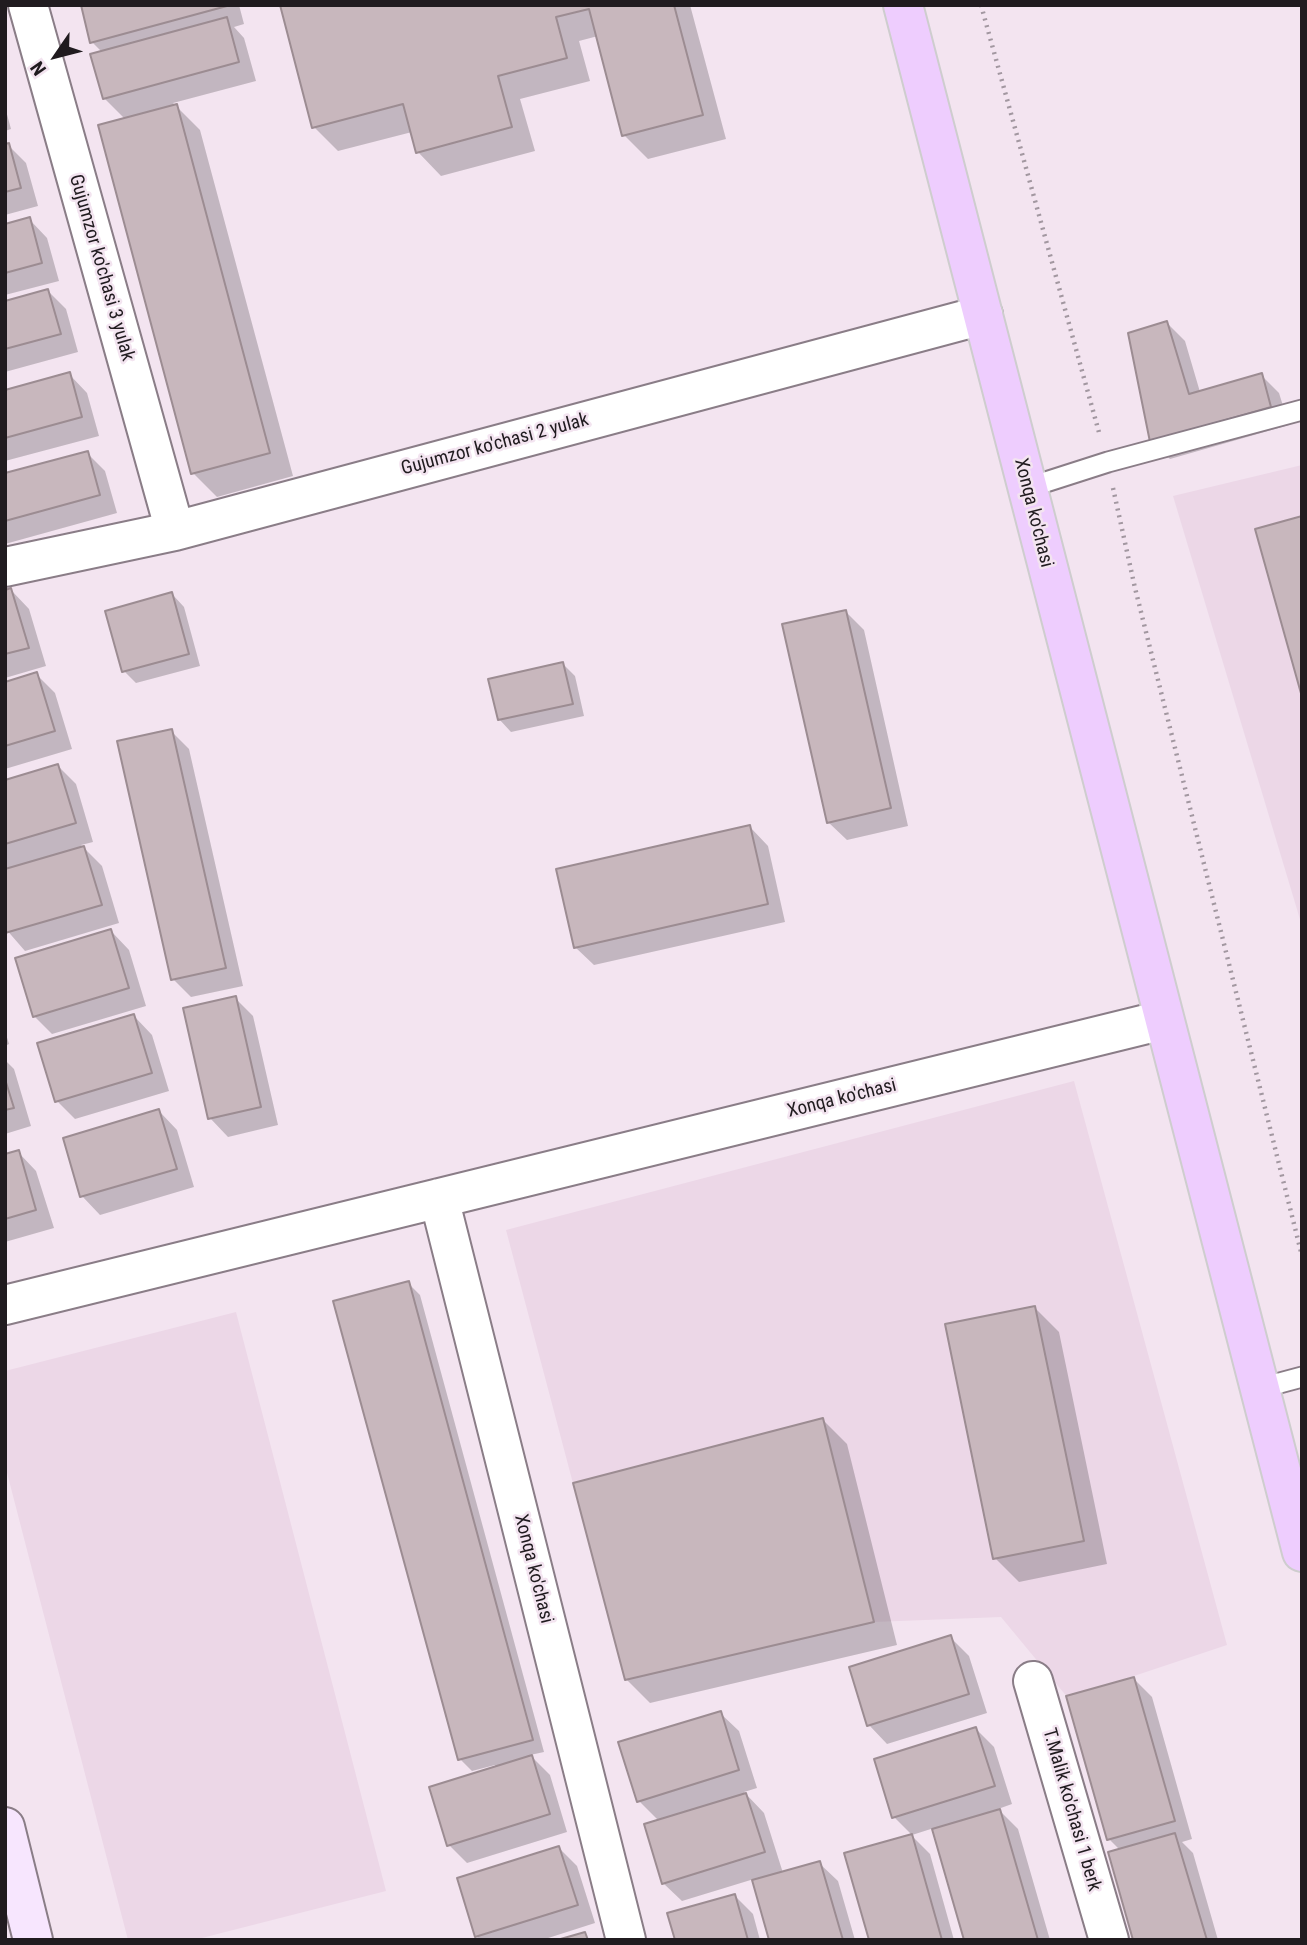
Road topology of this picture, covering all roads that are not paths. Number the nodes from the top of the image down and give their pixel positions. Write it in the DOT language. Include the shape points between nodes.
graph roads {
  1 [pos="28,5"];
  2 [pos="903,5"];
  3 [pos="983,315"];
  4 [pos="1302,410"];
  5 [pos="1027,488"];
  6 [pos="175,531"];
  7 [pos="5,568"];
  8 [pos="1163,1020"];
  9 [pos="439,1198"];
  10 [pos="5,1305"];
  11 [pos="1302,1377"];
  12 [pos="1261,1388"];
  13 [pos="1302,1552"];
  14 [pos="1032,1681"];
  15 [pos="5,1827"];
  16 [pos="33,1940"];
  17 [pos="626,1940"];
  18 [pos="1109,1940"];
  1 -- 6 [label="street, Gujumzor ko'chasi 3 yulak"];
  2 -- 3 [label="main road, Xonqa ko'chasi"];
  3 -- 5 [label="main road, Xonqa ko'chasi"];
  3 -- 6 [label="street, Gujumzor ko'chasi 2 yulak"];
  4 -- 5 [label="lane"];
  5 -- 8 [label="main road, Xonqa ko'chasi"];
  6 -- 7 [label="street, Gujumzor ko'chasi 2 yulak"];
  8 -- 9 [label="street, Xonqa ko'chasi"];
  8 -- 12 [label="main road, Xonqa ko'chasi"];
  9 -- 10 [label="street, Xonqa ko'chasi"];
  9 -- 17 [label="street, Xonqa ko'chasi"];
  11 -- 12 [label="lane"];
  12 -- 13 [label="main road, Xonqa ko'chasi"];
  14 -- 18 [label="street, T.Malik ko'chasi 1 berk"];
  15 -- 16 [label="street"];
}
